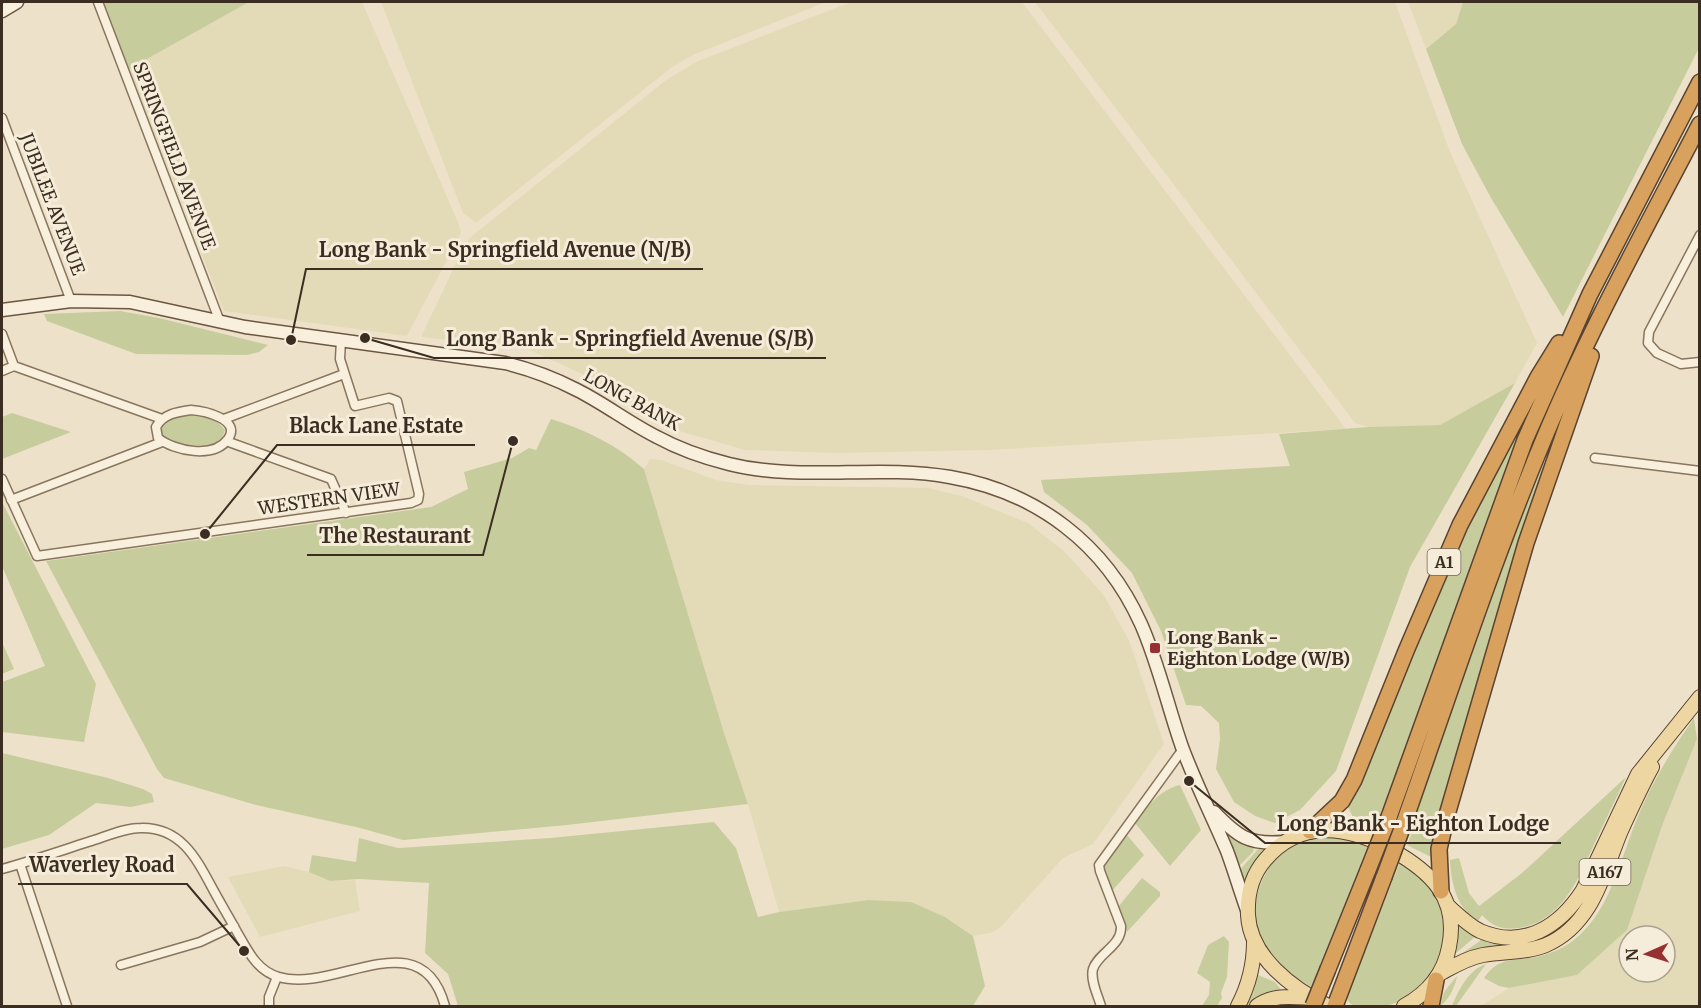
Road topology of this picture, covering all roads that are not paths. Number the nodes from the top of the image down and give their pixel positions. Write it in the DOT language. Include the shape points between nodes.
graph roads {
  1 [pos="16,2"];
  2 [pos="98,2"];
  3 [pos="2,11"];
  4 [pos="1700,82"];
  5 [pos="2,118"];
  6 [pos="1700,124"];
  7 [pos="1700,234"];
  8 [pos="1612,293"];
  9 [pos="1590,294"];
  10 [pos="71,301"];
  11 [pos="2,309"];
  12 [pos="220,322"];
  13 [pos="2,334"];
  14 [pos="341,340"];
  15 [pos="1700,362"];
  16 [pos="14,366"];
  17 [pos="2,371"];
  18 [pos="344,374"];
  19 [pos="162,419"];
  20 [pos="224,419"];
  21 [pos="226,441"];
  22 [pos="162,442"];
  23 [pos="1595,458"];
  24 [pos="1700,471"];
  25 [pos="2,479"];
  26 [pos="11,500"];
  27 [pos="346,513"];
  28 [pos="1700,697"];
  29 [pos="1673,728"];
  30 [pos="1183,749"];
  31 [pos="1207,805"];
  32 [pos="1310,831"];
  33 [pos="1284,842"];
  34 [pos="20,864"];
  35 [pos="2,869"];
  36 [pos="1441,891"];
  37 [pos="1447,905"];
  38 [pos="1248,913"];
  39 [pos="234,926"];
  40 [pos="1254,940"];
  41 [pos="121,965"];
  42 [pos="277,977"];
  43 [pos="1438,977"];
  44 [pos="1312,1002"];
  45 [pos="67,1006"];
  46 [pos="268,1006"];
  47 [pos="445,1006"];
  48 [pos="1101,1006"];
  49 [pos="1238,1006"];
  50 [pos="1257,1006"];
  51 [pos="1328,1006"];
  52 [pos="1335,1006"];
  53 [pos="1404,1006"];
  54 [pos="1431,1006"];
  1 -- 3 [label="main road"];
  2 -- 12 [label="street, SPRINGFIELD AVENUE"];
  4 -- 9 [label="highway, A1"];
  5 -- 10 [label="street, JUBILEE AVENUE"];
  6 -- 8 [label="highway"];
  7 -- 15 [label="street" via="1649,332 1648,343 1681,364"];
  8 -- 36 [label="highway" via="1526,543 1446,815 1440,849"];
  8 -- 52 [label="highway, bridge" via="1543,441"];
  9 -- 32 [label="highway, A1" via="1538,377 1460,525 1349,792"];
  9 -- 44 [label="highway, A1, bridge" via="1525,440 1389,817"];
  10 -- 11 [label="main road, LONG BANK"];
  10 -- 12 [label="main road, LONG BANK" via="130,302"];
  12 -- 14 [label="main road, LONG BANK"];
  13 -- 16 [label="street"];
  14 -- 18 [label="street"];
  14 -- 30 [label="main road, LONG BANK" via="524,368 576,389 657,437 730,464 779,471 933,474 996,488 1032,504 1090,547 1128,598 1143,627"];
  16 -- 17 [label="street"];
  16 -- 19 [label="street"];
  18 -- 20 [label="street"];
  18 -- 27 [label="street, WESTERN VIEW" via="355,406 389,398 397,401 419,494 418,500 411,503"];
  19 -- 20 [label="street" via="191,410"];
  19 -- 22 [label="street" via="156,434"];
  20 -- 21 [label="street" via="230,428"];
  21 -- 22 [label="street" via="197,451"];
  21 -- 27 [label="street" via="331,479"];
  22 -- 26 [label="street"];
  23 -- 24 [label="street"];
  25 -- 26 [label="street"];
  26 -- 27 [label="street, WESTERN VIEW" via="37,556"];
  28 -- 29 [label="main road, A167"];
  29 -- 37 [label="main road, A167" via="1638,774 1583,890 1557,921 1528,935 1501,937 1475,928"];
  29 -- 43 [label="main road, A167" via="1635,800 1596,896 1566,934 1544,946 1475,957"];
  30 -- 31 [label="main road, LONG BANK"];
  30 -- 48 [label="street" via="1099,865 1121,926 1117,940 1094,967"];
  31 -- 33 [label="main road, LONG BANK" via="1230,829 1248,840"];
  31 -- 38 [label="main road, LONG BANK"];
  32 -- 33 [label="main road, A167"];
  32 -- 36 [label="main road, A167" via="1348,832 1386,846 1416,863"];
  33 -- 38 [label="main road, A167" via="1257,872 1248,896"];
  34 -- 35 [label="street"];
  34 -- 39 [label="street" via="127,830 162,831 185,845 198,861"];
  34 -- 45 [label="street"];
  36 -- 37 [label="main road, A167"];
  37 -- 43 [label="main road, A167" via="1450,944"];
  38 -- 40 [label="main road, A167"];
  39 -- 41 [label="street" via="200,942"];
  39 -- 42 [label="street" via="251,956 263,970"];
  40 -- 44 [label="main road, A167" via="1278,972"];
  40 -- 49 [label="main road, A167" via="1252,971"];
  42 -- 46 [label="street"];
  42 -- 47 [label="street" via="299,980 402,962 428,972"];
  43 -- 53 [label="main road, A167"];
  43 -- 54 [label="highway"];
  44 -- 50 [label="main road, A167" via="1277,998"];
  44 -- 51 [label="main road, A167"];
}
